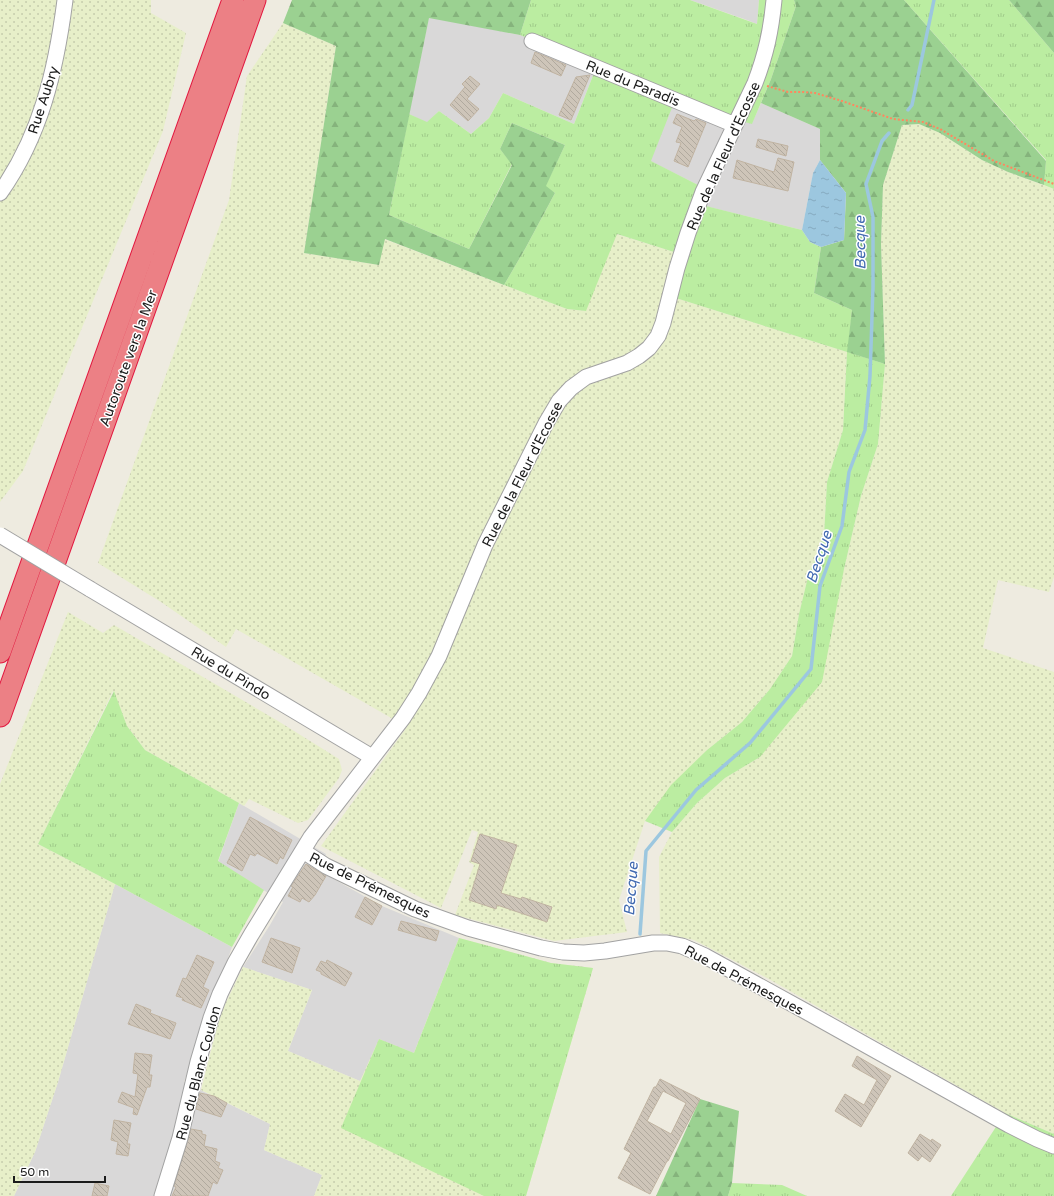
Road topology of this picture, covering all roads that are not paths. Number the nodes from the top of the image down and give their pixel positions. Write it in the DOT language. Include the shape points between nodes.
graph roads {
  1 [pos="65,0"];
  2 [pos="233,0"];
  3 [pos="256,0"];
  4 [pos="774,0"];
  5 [pos="532,41"];
  6 [pos="735,125"];
  7 [pos="0,193"];
  8 [pos="0,535"];
  9 [pos="0,652"];
  10 [pos="0,716"];
  11 [pos="372,757"];
  12 [pos="303,851"];
  13 [pos="1054,1146"];
  14 [pos="162,1196"];
  1 -- 7 [label="street, Rue Aubry" via="46,100 18,165"];
  2 -- 9 [label="highway"];
  3 -- 10 [label="highway, Autoroute vers la Mer"];
  4 -- 6 [label="street, Rue de la Fleur d'Ecosse" via="767,47 755,83"];
  5 -- 6 [label="street, Rue du Paradis"];
  6 -- 11 [label="street, Rue de la Fleur d'Ecosse" via="696,209 658,336 639,356 627,363 586,377 559,400 485,545 427,680 412,705"];
  8 -- 11 [label="street, Rue du Pindo, bridge"];
  11 -- 12 [label="street, Rue de la Fleur d'Ecosse"];
  12 -- 13 [label="street, Rue de Prémesques" via="326,866 415,910 541,948 584,953 653,943 682,946 705,956 1009,1125"];
  12 -- 14 [label="street, Rue du Blanc Coulon" via="251,935 218,1000 202,1048 180,1138"];
}
